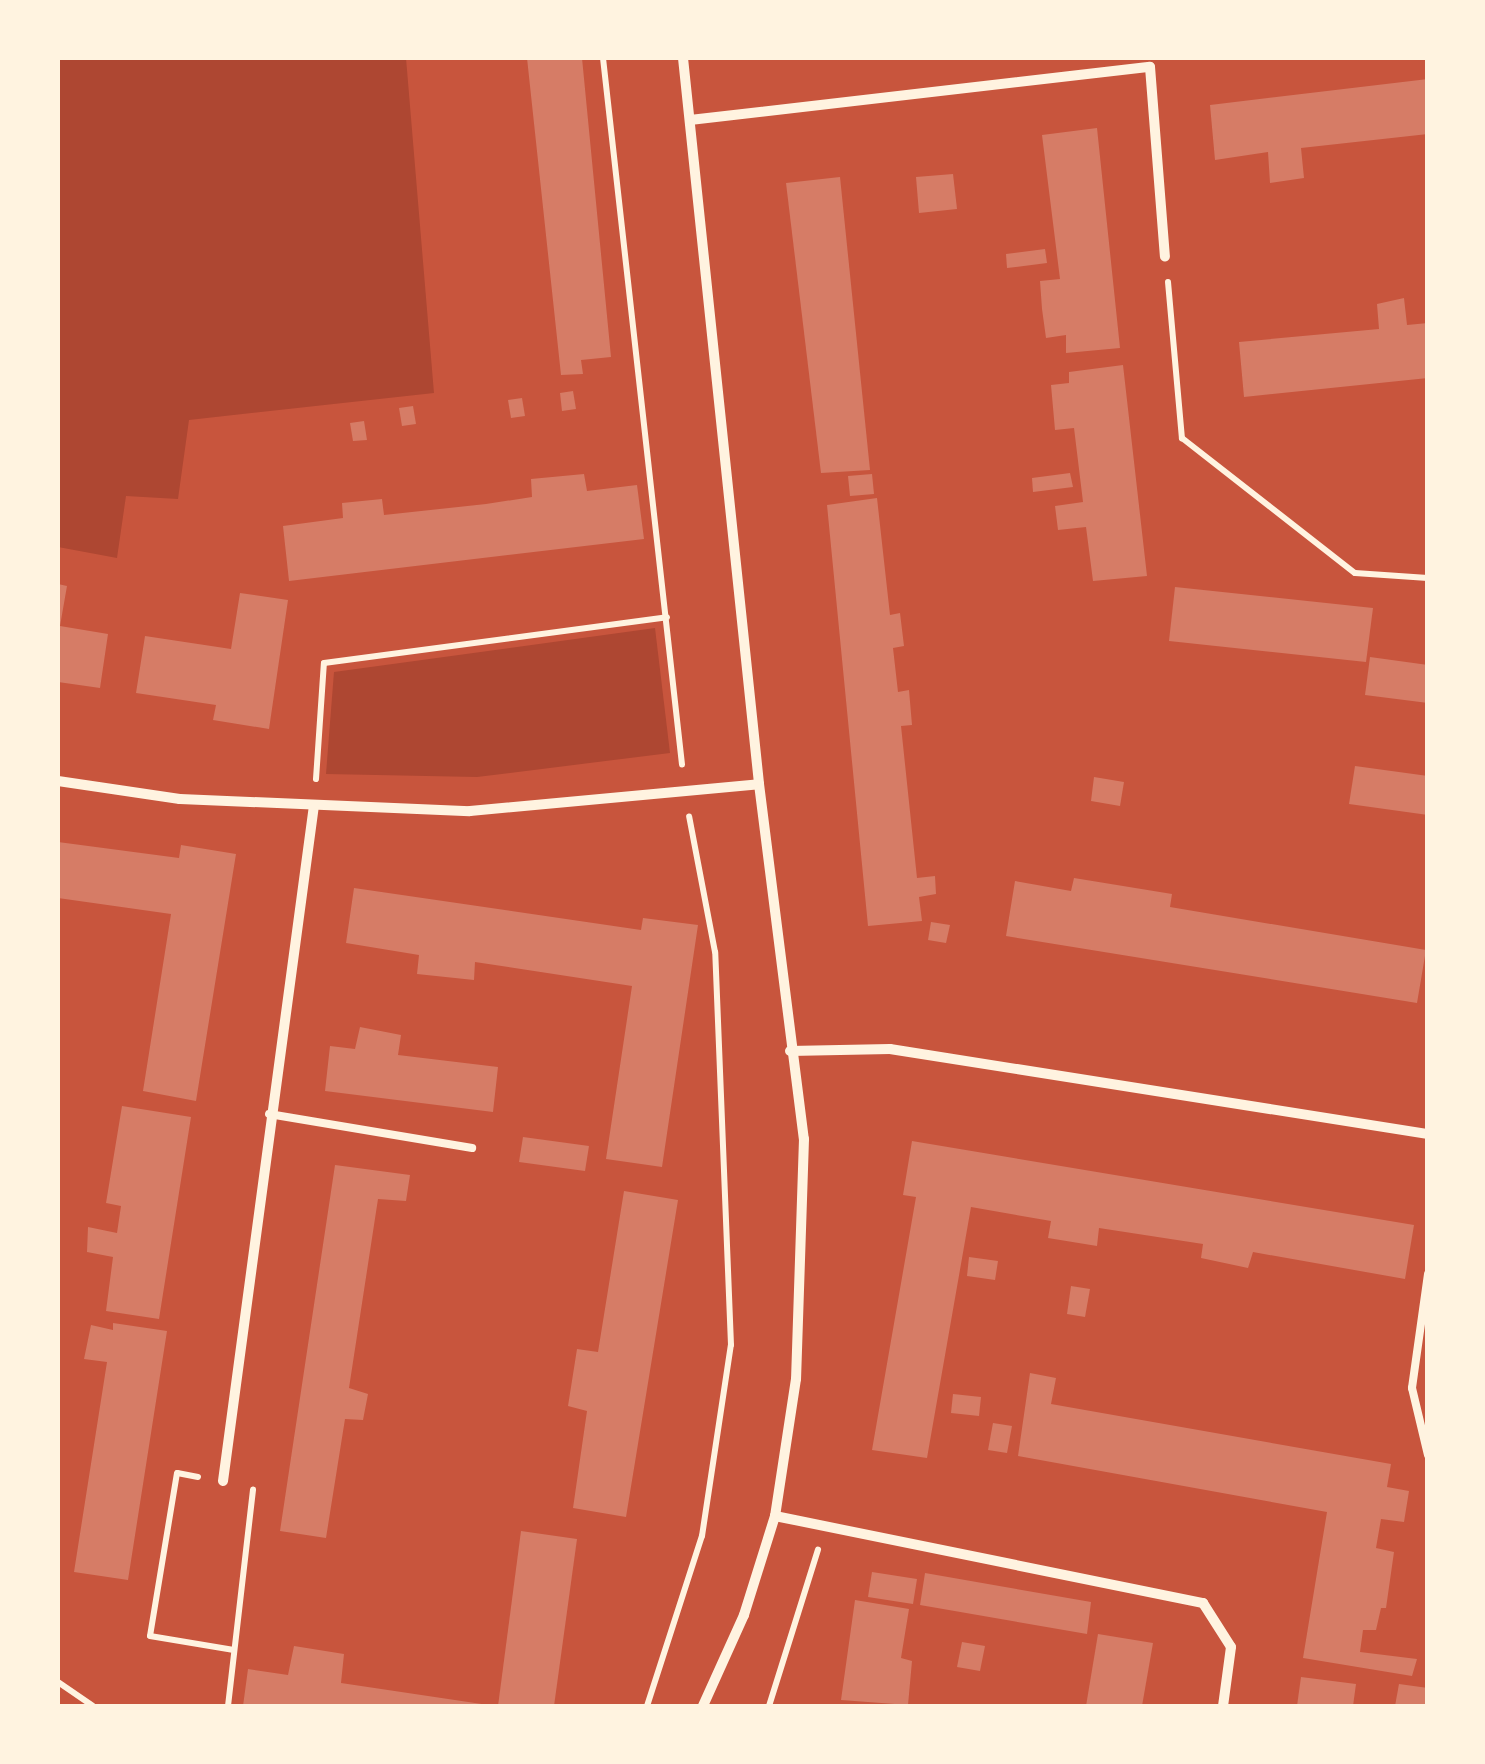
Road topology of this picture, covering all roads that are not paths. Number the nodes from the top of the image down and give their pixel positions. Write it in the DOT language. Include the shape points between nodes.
graph roads {
  1 [pos="684,58"];
  2 [pos="1150,62"];
  3 [pos="690,120"];
  4 [pos="1166,256"];
  5 [pos="58,781"];
  6 [pos="758,784"];
  7 [pos="314,805"];
  8 [pos="790,1051"];
  9 [pos="269,1114"];
  10 [pos="1428,1134"];
  11 [pos="472,1148"];
  12 [pos="1428,1274"];
  13 [pos="1428,1455"];
  14 [pos="223,1481"];
  15 [pos="775,1516"];
  16 [pos="703,1706"];
  17 [pos="1223,1706"];
  1 -- 3 [label="street"];
  2 -- 3 [label="street"];
  2 -- 4 [label="street"];
  3 -- 6 [label="street"];
  5 -- 7 [label="street" via="180,799"];
  6 -- 7 [label="street" via="470,811"];
  6 -- 8 [label="street"];
  7 -- 9 [label="street"];
  8 -- 10 [label="street" via="890,1050"];
  8 -- 15 [label="street" via="804,1139 803,1256 796,1379"];
  9 -- 11 [label="lane"];
  9 -- 14 [label="street"];
  12 -- 13 [label="lane" via="1412,1388"];
  15 -- 16 [label="street" via="744,1615"];
  15 -- 17 [label="street" via="1203,1603 1231,1646"];
}
